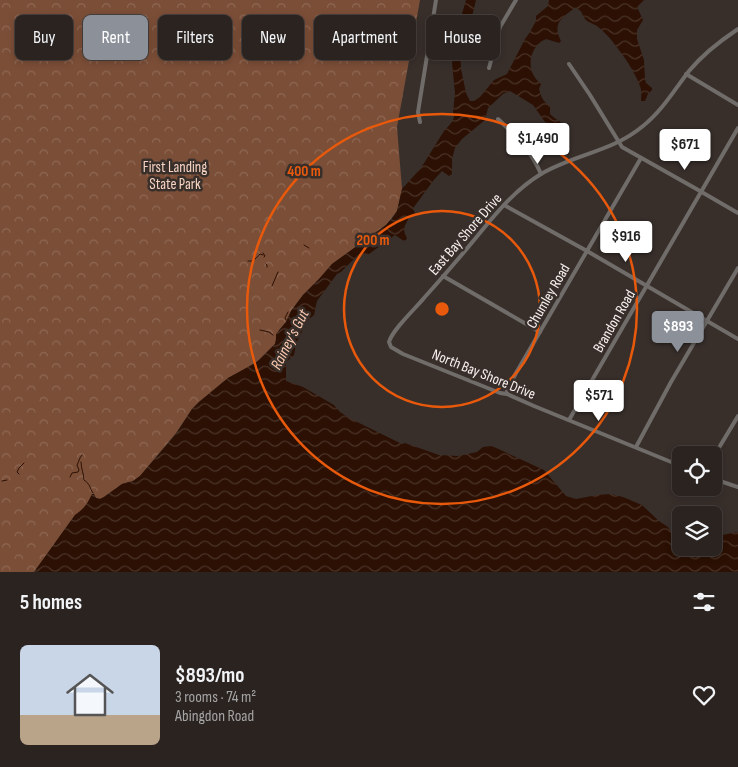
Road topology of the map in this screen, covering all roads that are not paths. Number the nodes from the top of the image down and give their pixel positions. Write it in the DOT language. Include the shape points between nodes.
graph roads {
  1 [pos="436,0"];
  2 [pos="516,0"];
  3 [pos="738,29"];
  4 [pos="569,64"];
  5 [pos="489,68"];
  6 [pos="686,74"];
  7 [pos="738,105"];
  8 [pos="498,119"];
  9 [pos="420,122"];
  10 [pos="738,128"];
  11 [pos="618,143"];
  12 [pos="641,158"];
  13 [pos="541,174"];
  14 [pos="702,192"];
  15 [pos="504,205"];
  16 [pos="738,213"];
  17 [pos="587,251"];
  18 [pos="738,268"];
  19 [pos="443,276"];
  20 [pos="647,286"];
  21 [pos="708,321"];
  22 [pos="540,332"];
  23 [pos="738,339"];
  24 [pos="390,346"];
  25 [pos="507,394"];
  26 [pos="738,416"];
  27 [pos="569,420"];
  28 [pos="720,446"];
  29 [pos="636,447"];
  30 [pos="672,462"];
  31 [pos="722,482"];
  32 [pos="738,488"];
  1 -- 9 [label="street" via="418,112"];
  2 -- 5 [label="street" via="500,27"];
  3 -- 6 [label="street, East Bay Shore Drive"];
  4 -- 11 [label="street"];
  6 -- 7 [label="street"];
  6 -- 11 [label="street, East Bay Shore Drive" via="651,120"];
  8 -- 13 [label="street" via="527,150"];
  10 -- 14 [label="street, Brandon Road"];
  11 -- 12 [label="street"];
  11 -- 13 [label="street, East Bay Shore Drive"];
  12 -- 14 [label="street"];
  12 -- 17 [label="street, Chumley Road"];
  13 -- 15 [label="street, East Bay Shore Drive"];
  14 -- 16 [label="street"];
  14 -- 20 [label="street, Brandon Road"];
  15 -- 17 [label="street"];
  15 -- 19 [label="street, East Bay Shore Drive"];
  17 -- 20 [label="street"];
  17 -- 22 [label="street, Chumley Road"];
  18 -- 21 [label="street"];
  19 -- 22 [label="street"];
  19 -- 24 [label="street, East Bay Shore Drive" via="391,336"];
  20 -- 21 [label="street"];
  20 -- 27 [label="street, Brandon Road"];
  21 -- 23 [label="street"];
  21 -- 29 [label="street"];
  22 -- 25 [label="street, Chumley Road"];
  24 -- 25 [label="street, North Bay Shore Drive"];
  25 -- 27 [label="street, North Bay Shore Drive"];
  26 -- 28 [label="street"];
  27 -- 29 [label="street, North Bay Shore Drive"];
  29 -- 30 [label="street, North Bay Shore Drive"];
  31 -- 32 [label="street"];
}
